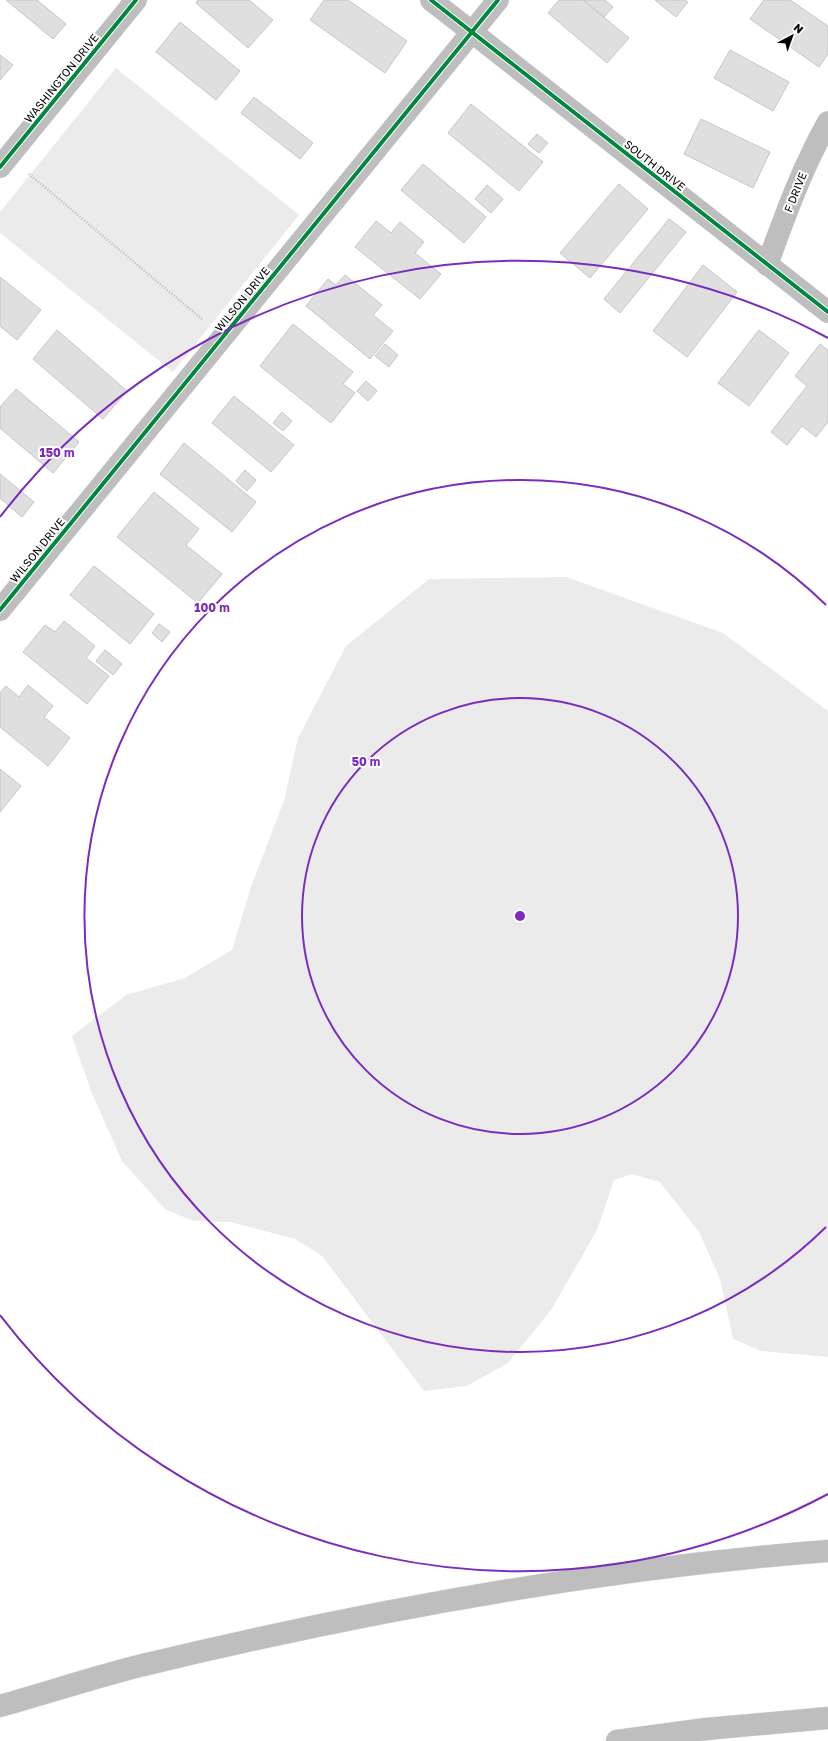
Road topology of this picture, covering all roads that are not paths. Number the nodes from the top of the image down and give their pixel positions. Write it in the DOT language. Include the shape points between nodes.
graph roads {
  1 [pos="136,0"];
  2 [pos="430,0"];
  3 [pos="498,0"];
  4 [pos="471,33"];
  5 [pos="828,122"];
  6 [pos="4,162"];
  7 [pos="767,265"];
  8 [pos="828,312"];
  9 [pos="0,610"];
  10 [pos="828,1551"];
  11 [pos="0,1706"];
  12 [pos="828,1718"];
  13 [pos="617,1741"];
  1 -- 6 [label="main road, WASHINGTON DRIVE"];
  2 -- 4 [label="main road, SOUTH DRIVE"];
  3 -- 4 [label="main road, WILSON DRIVE"];
  4 -- 7 [label="main road, SOUTH DRIVE"];
  4 -- 9 [label="main road, WILSON DRIVE"];
  5 -- 7 [label="main road, F DRIVE" via="793,195"];
  7 -- 8 [label="main road, SOUTH DRIVE"];
  10 -- 11 [label="main road" via="621,1572 476,1594 377,1613 137,1667"];
  12 -- 13 [label="main road"];
}
